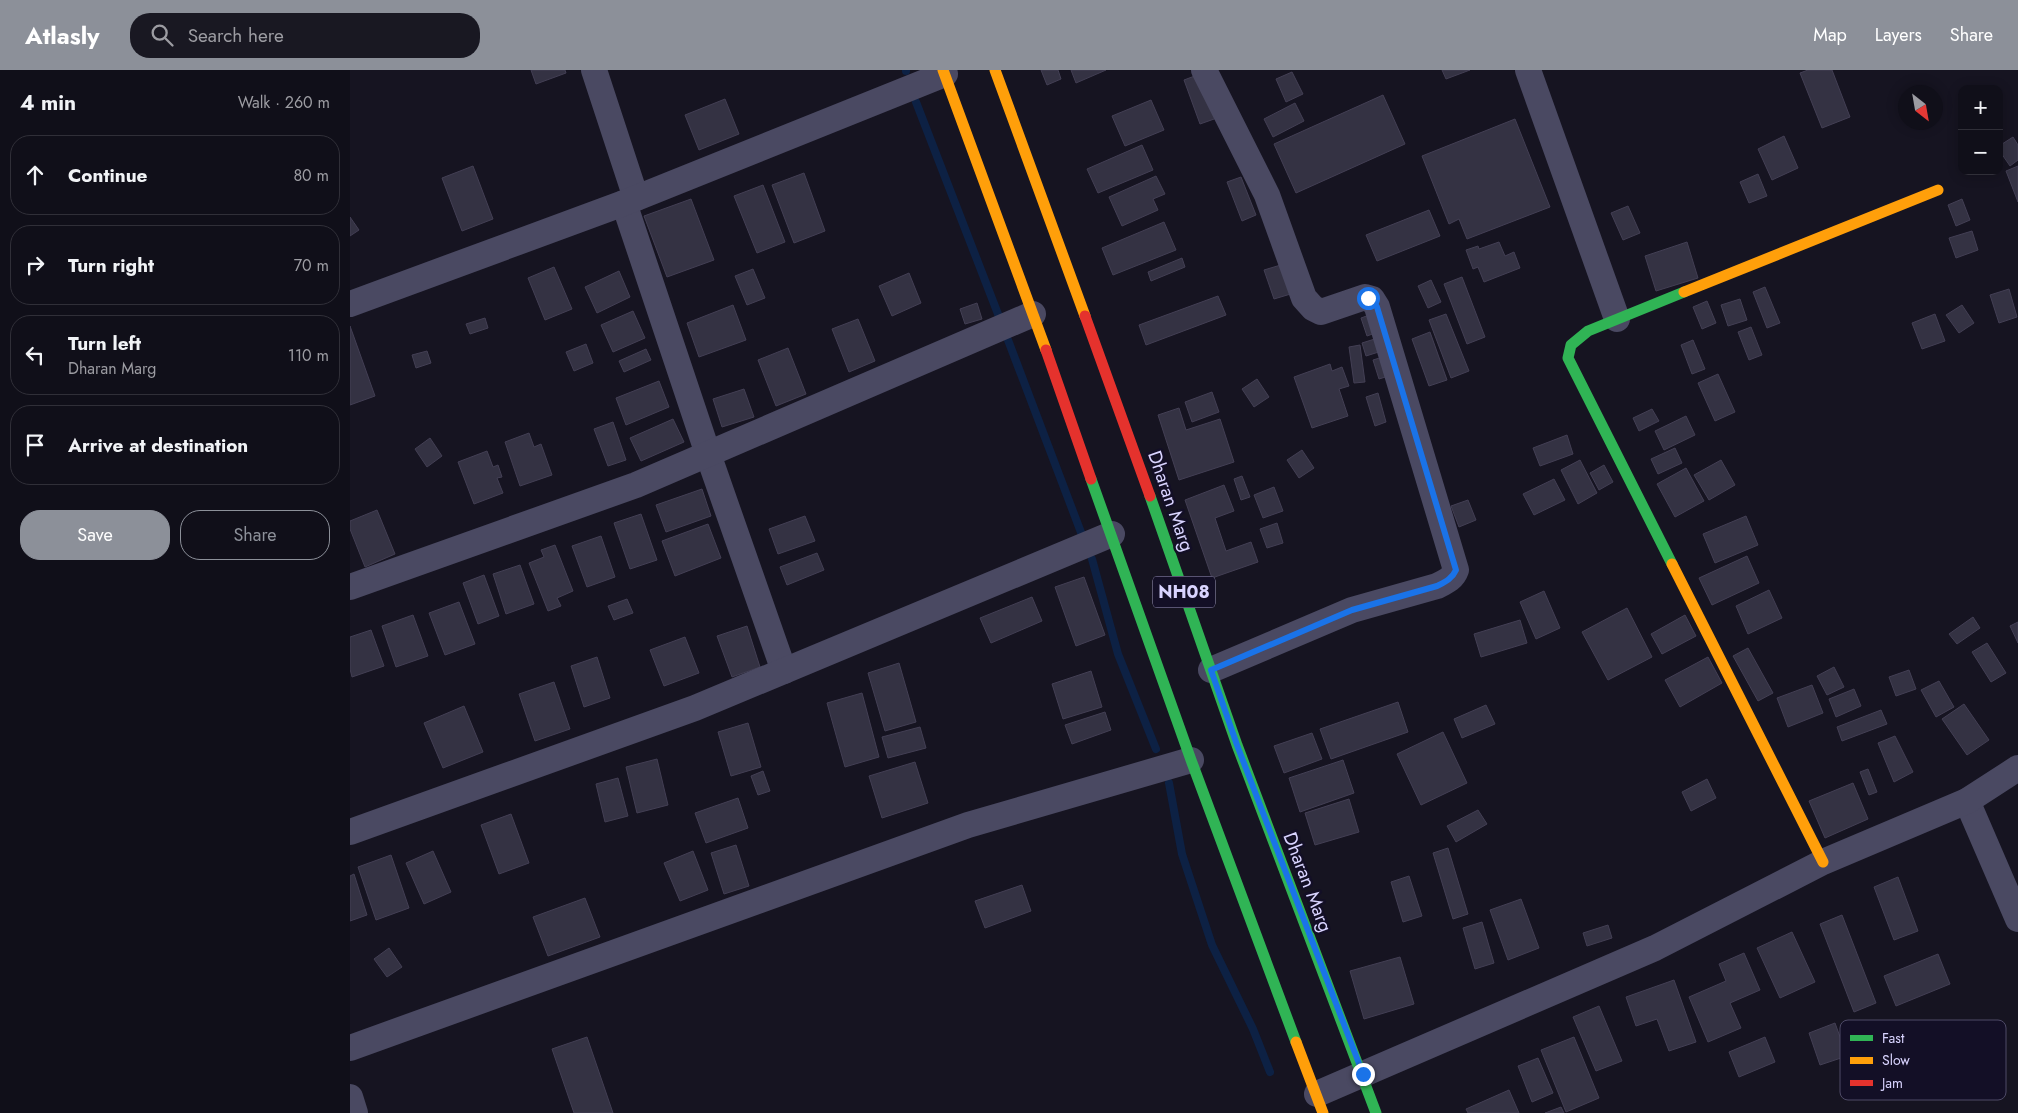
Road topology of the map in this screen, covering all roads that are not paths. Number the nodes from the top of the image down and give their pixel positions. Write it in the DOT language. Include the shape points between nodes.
graph roads {
  1 [pos="594,70"];
  2 [pos="995,70"];
  3 [pos="1204,70"];
  4 [pos="1528,70"];
  5 [pos="944,72"];
  6 [pos="1938,190"];
  7 [pos="630,200"];
  8 [pos="350,304"];
  9 [pos="1033,314"];
  10 [pos="1617,319"];
  11 [pos="708,454"];
  12 [pos="1112,534"];
  13 [pos="350,587"];
  14 [pos="1211,670"];
  15 [pos="784,671"];
  16 [pos="1191,760"];
  17 [pos="2018,768"];
  18 [pos="1967,802"];
  19 [pos="350,832"];
  20 [pos="1822,862"];
  21 [pos="2018,919"];
  22 [pos="350,1048"];
  23 [pos="1363,1074"];
  24 [pos="350,1097"];
  25 [pos="1320,1103"];
  26 [pos="355,1113"];
  27 [pos="1376,1113"];
  1 -- 7 [label="street"];
  2 -- 14 [label="main road, Dharan Marg / NH08" via="1090,326"];
  3 -- 14 [label="street" via="1267,195 1309,305 1321,312 1365,297 1375,303 1456,570 1448,581 1437,586 1352,610"];
  4 -- 10 [label="street"];
  5 -- 7 [label="street"];
  5 -- 9 [label="main road, NH08"];
  6 -- 10 [label="main road"];
  7 -- 8 [label="street"];
  7 -- 11 [label="street"];
  9 -- 11 [label="street"];
  9 -- 12 [label="main road, NH08"];
  10 -- 20 [label="main road" via="1577,337 1568,351 1568,358"];
  11 -- 13 [label="street" via="636,485"];
  11 -- 15 [label="street"];
  12 -- 15 [label="street"];
  12 -- 16 [label="main road, NH08"];
  14 -- 23 [label="main road, Dharan Marg / NH08"];
  15 -- 19 [label="street" via="695,708"];
  16 -- 22 [label="street" via="968,825"];
  16 -- 25 [label="main road, NH08"];
  17 -- 18 [label="street"];
  18 -- 20 [label="street"];
  18 -- 21 [label="street"];
  20 -- 23 [label="street" via="1655,948"];
  23 -- 25 [label="street"];
  23 -- 27 [label="main road, Dharan Marg / NH08"];
  24 -- 26 [label="street"];
}
